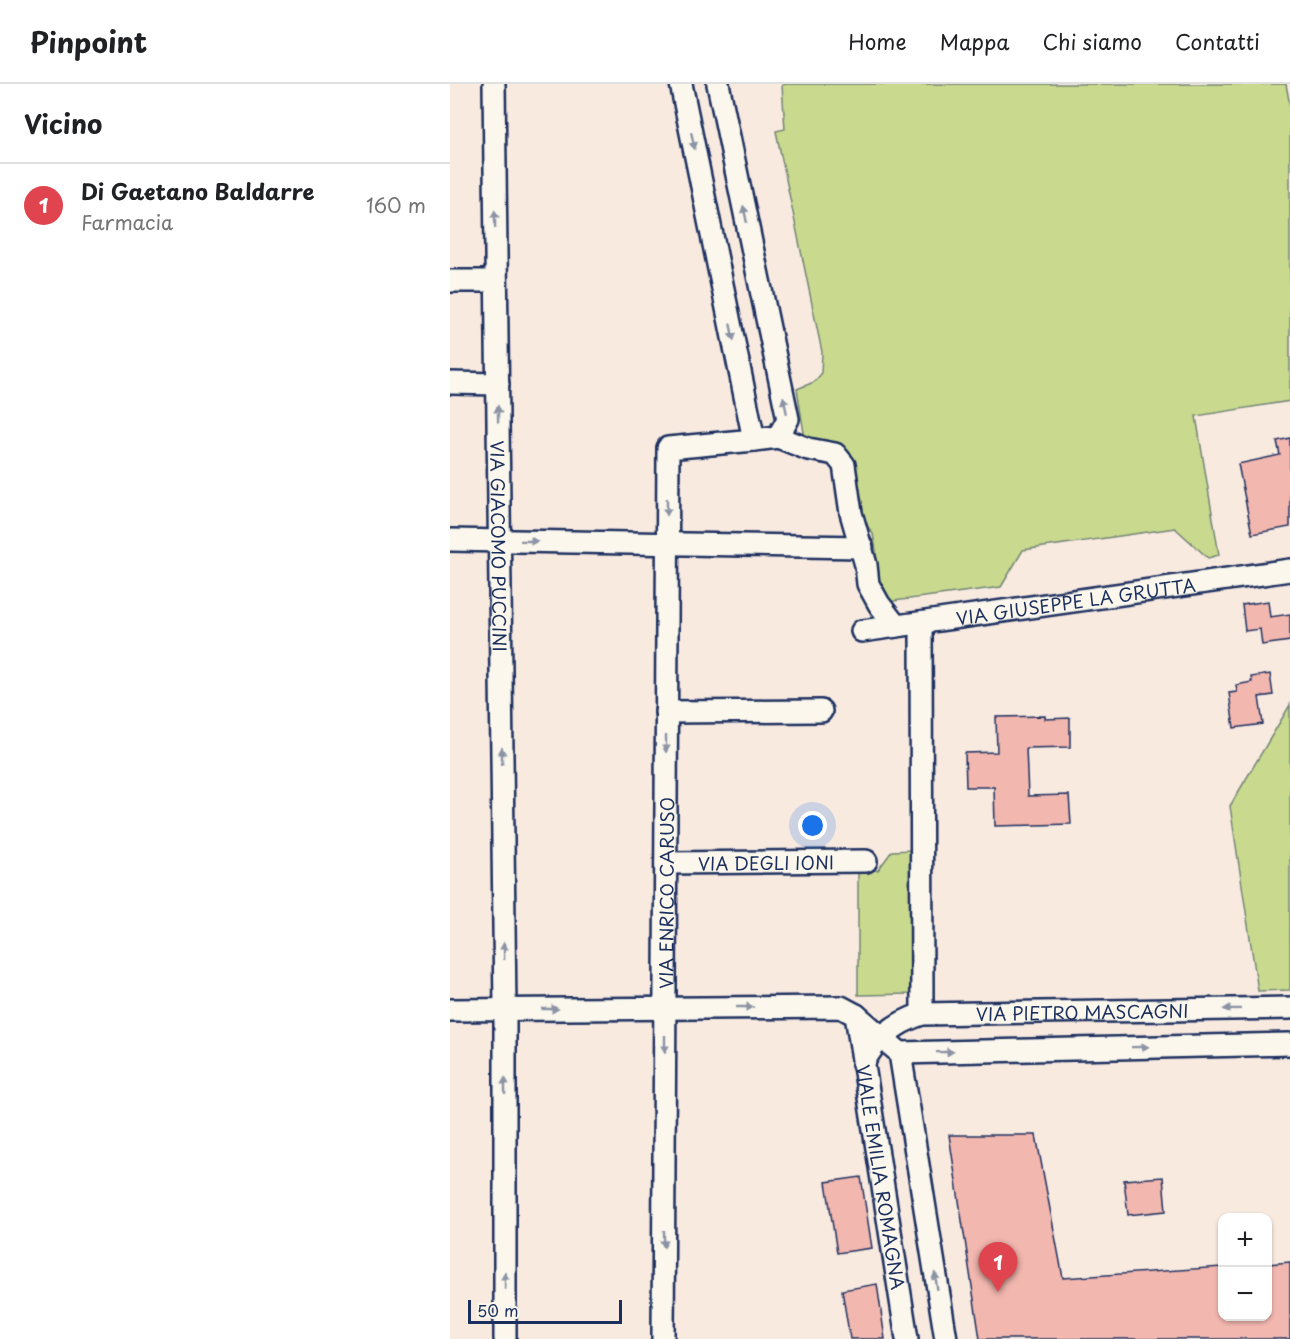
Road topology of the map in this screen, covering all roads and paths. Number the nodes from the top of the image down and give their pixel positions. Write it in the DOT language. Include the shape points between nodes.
graph roads {
  1 [pos="494,84"];
  2 [pos="681,84"];
  3 [pos="718,84"];
  4 [pos="450,280"];
  5 [pos="496,281"];
  6 [pos="450,383"];
  7 [pos="498,384"];
  8 [pos="778,437"];
  9 [pos="754,440"];
  10 [pos="450,540"];
  11 [pos="500,541"];
  12 [pos="667,543"];
  13 [pos="862,547"];
  14 [pos="1290,570"];
  15 [pos="921,623"];
  16 [pos="896,626"];
  17 [pos="862,631"];
  18 [pos="821,711"];
  19 [pos="666,712"];
  20 [pos="866,861"];
  21 [pos="666,863"];
  22 [pos="665,1008"];
  23 [pos="1290,1008"];
  24 [pos="505,1009"];
  25 [pos="450,1010"];
  26 [pos="922,1014"];
  27 [pos="856,1016"];
  28 [pos="880,1037"];
  29 [pos="1290,1044"];
  30 [pos="900,1053"];
  31 [pos="863,1064"];
  32 [pos="506,1339"];
  33 [pos="663,1339"];
  34 [pos="907,1339"];
  35 [pos="946,1339"];
  5 -- 1 [label="street, VIA GIACOMO PUCCINI, one-way"];
  2 -- 9 [label="street, one-way"];
  8 -- 3 [label="street, one-way" via="788,419"];
  4 -- 5 [label="street"];
  5 -- 7 [label="street, VIA GIACOMO PUCCINI"];
  6 -- 7 [label="street"];
  11 -- 7 [label="street, VIA GIACOMO PUCCINI, one-way"];
  8 -- 9 [label="street"];
  8 -- 13 [label="street" via="835,454 844,465 851,513"];
  9 -- 12 [label="street, VIA ENRICO CARUSO, one-way" via="668,448"];
  10 -- 11 [label="street"];
  11 -- 12 [label="street, one-way"];
  24 -- 11 [label="street, VIA GIACOMO PUCCINI, one-way"];
  12 -- 13 [label="street"];
  12 -- 19 [label="street, VIA ENRICO CARUSO"];
  13 -- 16 [label="street" via="868,584"];
  14 -- 15 [label="street, VIA GIUSEPPE LA GRUTTA"];
  15 -- 16 [label="street, VIA GIUSEPPE LA GRUTTA"];
  15 -- 26 [label="street"];
  16 -- 17 [label="street, VIA GIUSEPPE LA GRUTTA"];
  18 -- 19 [label="street"];
  19 -- 21 [label="street, VIA ENRICO CARUSO, one-way"];
  20 -- 21 [label="street, VIA DEGLI IONI"];
  21 -- 22 [label="street, VIA ENRICO CARUSO"];
  24 -- 22 [label="street, one-way"];
  22 -- 27 [label="street, one-way" via="841,1007"];
  22 -- 33 [label="street, VIA ENRICO CARUSO, one-way"];
  23 -- 26 [label="street, VIA PIETRO MASCAGNI, one-way"];
  24 -- 25 [label="street"];
  32 -- 24 [label="street, VIA GIACOMO PUCCINI, one-way"];
  26 -- 28 [label="street, VIA PIETRO MASCAGNI" via="904,1020"];
  27 -- 28 [label="street"];
  27 -- 31 [label="street, VIALE EMILIA ROMAGNA"];
  28 -- 30 [label="street"];
  28 -- 31 [label="street"];
  30 -- 29 [label="street, VIA PIETRO MASCAGNI, one-way"];
  35 -- 30 [label="street, one-way"];
  31 -- 34 [label="street, VIALE EMILIA ROMAGNA"];
}
